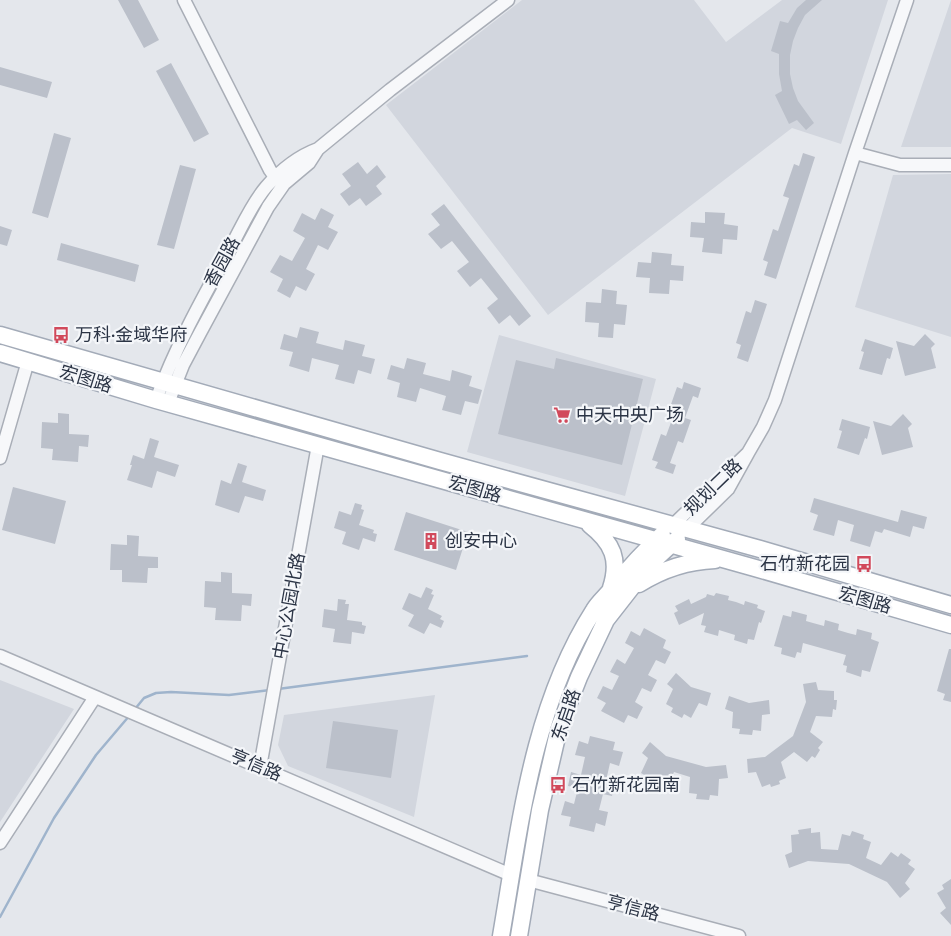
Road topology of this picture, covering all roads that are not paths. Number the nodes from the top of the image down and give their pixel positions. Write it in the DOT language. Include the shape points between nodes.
graph roads {
  1 [pos="184,0"];
  2 [pos="508,0"];
  3 [pos="907,0"];
  4 [pos="855,153"];
  5 [pos="951,164"];
  6 [pos="280,180"];
  7 [pos="0,335"];
  8 [pos="0,353"];
  9 [pos="28,361"];
  10 [pos="168,384"];
  11 [pos="162,402"];
  12 [pos="318,445"];
  13 [pos="0,458"];
  14 [pos="584,520"];
  15 [pos="680,527"];
  16 [pos="664,542"];
  17 [pos="728,560"];
  18 [pos="610,590"];
  19 [pos="629,591"];
  20 [pos="951,605"];
  21 [pos="951,625"];
  22 [pos="0,656"];
  23 [pos="95,696"];
  24 [pos="260,767"];
  25 [pos="0,843"];
  26 [pos="511,875"];
  27 [pos="528,880"];
  28 [pos="697,931"];
  29 [pos="501,936"];
  30 [pos="518,936"];
  31 [pos="739,936"];
  1 -- 6 [label="street"];
  2 -- 6 [label="street, 香园路" via="318,149 305,154"];
  3 -- 4 [label="street, 规划二路"];
  4 -- 5 [label="street" via="900,164"];
  4 -- 15 [label="street, 规划二路" via="775,400 763,427 748,453"];
  6 -- 10 [label="street, 香园路" via="275,196 183,365"];
  7 -- 10 [label="main road, 宏图路"];
  8 -- 9 [label="main road, 宏图路"];
  9 -- 11 [label="main road, 宏图路"];
  9 -- 13 [label="street"];
  10 -- 11 [label="street, 香园路"];
  10 -- 15 [label="main road, 宏图路"];
  11 -- 12 [label="main road, 宏图路"];
  12 -- 14 [label="main road, 宏图路"];
  12 -- 24 [label="street, 中心公园北路"];
  14 -- 16 [label="main road, 宏图路"];
  14 -- 18 [label="main road" via="603,535 611,548 615,565"];
  15 -- 16 [label="main road, 规划二路"];
  15 -- 20 [label="main road, 宏图路"];
  16 -- 17 [label="main road, 宏图路"];
  16 -- 18 [label="main road, 规划二路" via="638,558"];
  16 -- 19 [label="main road, 东启路"];
  17 -- 19 [label="main road" via="681,564 655,574"];
  17 -- 21 [label="main road, 宏图路"];
  18 -- 26 [label="main road, 东启路" via="594,609 562,669 526,792"];
  19 -- 27 [label="main road, 东启路" via="606,620 579,677 560,728 540,810"];
  22 -- 23 [label="street, 亨信路"];
  23 -- 24 [label="street, 亨信路"];
  23 -- 25 [label="street"];
  24 -- 26 [label="street, 亨信路"];
  26 -- 29 [label="main road, 东启路"];
  27 -- 28 [label="street, 亨信路"];
  27 -- 30 [label="main road, 东启路"];
  28 -- 31 [label="street, 亨信路"];
}
